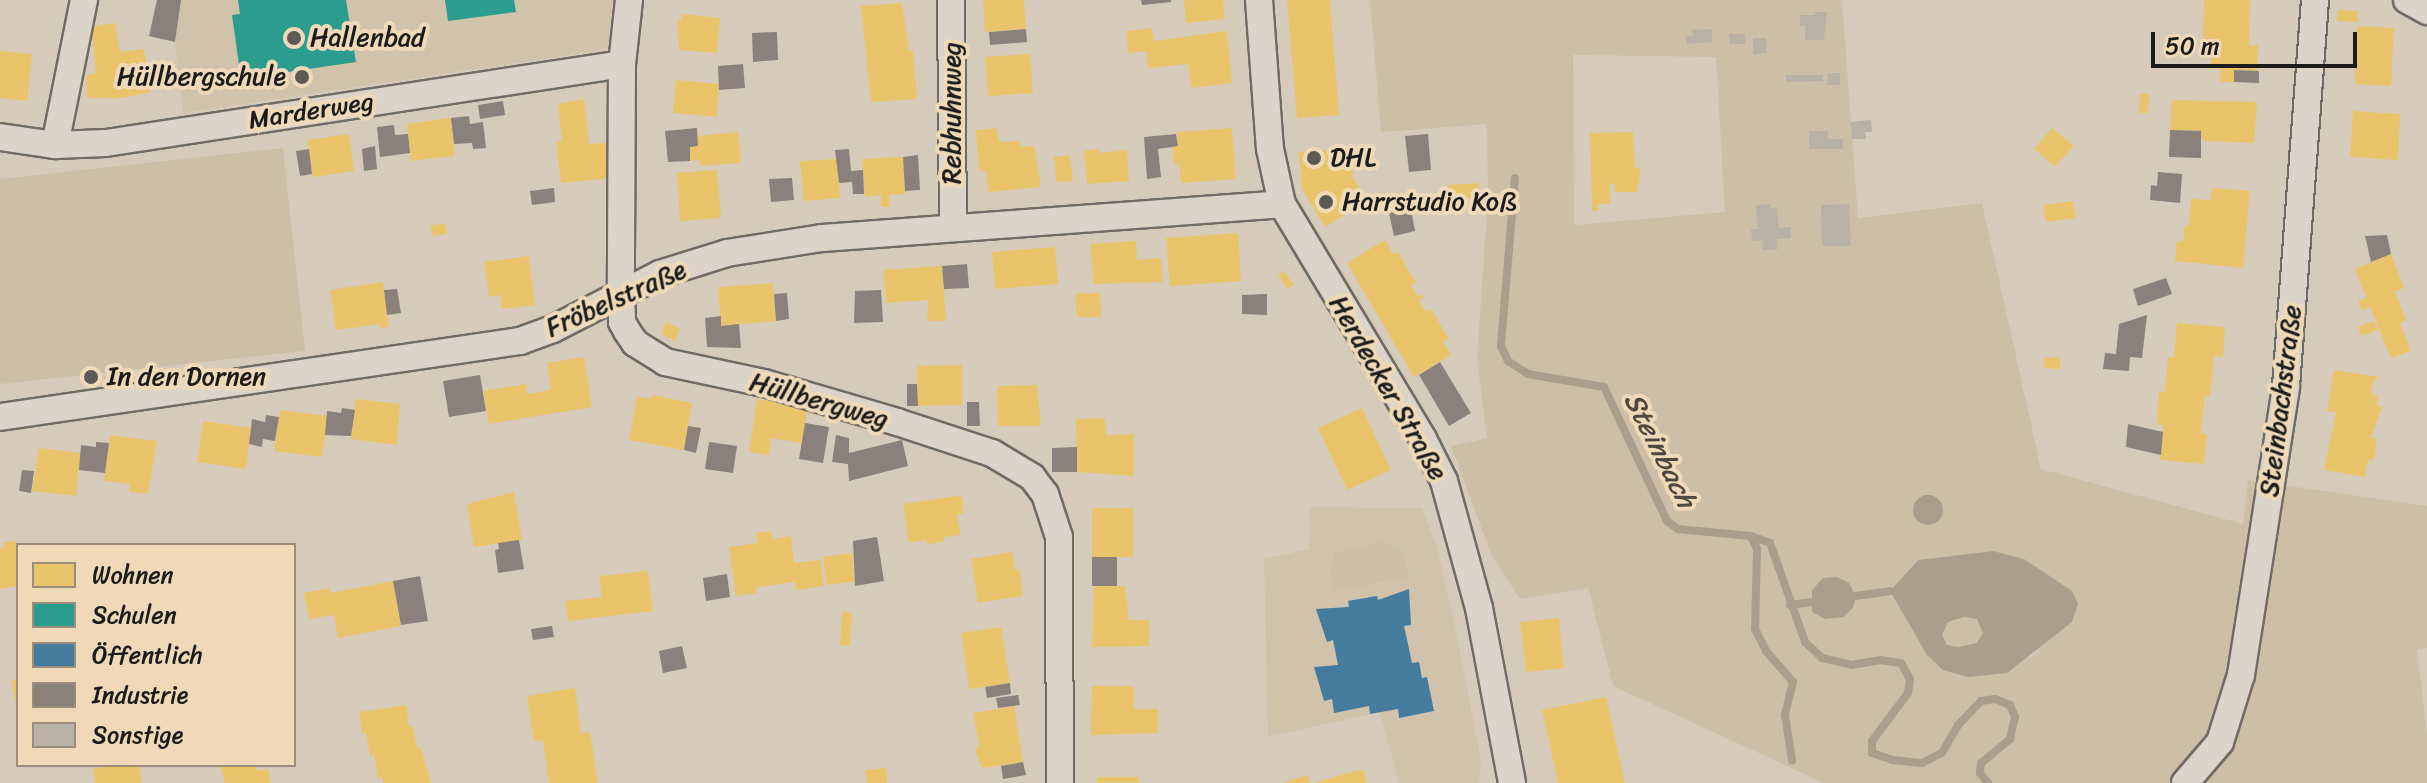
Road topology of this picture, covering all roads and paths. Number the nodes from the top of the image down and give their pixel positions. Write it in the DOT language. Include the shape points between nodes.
graph roads {
  1 [pos="84,0"];
  2 [pos="629,0"];
  3 [pos="951,0"];
  4 [pos="1259,0"];
  5 [pos="2315,0"];
  6 [pos="2407,0"];
  7 [pos="2427,11"];
  8 [pos="622,64"];
  9 [pos="0,137"];
  10 [pos="55,145"];
  11 [pos="1282,204"];
  12 [pos="953,227"];
  13 [pos="621,292"];
  14 [pos="0,417"];
  15 [pos="1060,783"];
  16 [pos="1512,783"];
  17 [pos="2185,783"];
  1 -- 10 [label="street"];
  2 -- 8 [label="street, Hüllbergweg"];
  3 -- 12 [label="street, Rebhuhnweg"];
  4 -- 11 [label="street, Herdecker Straße" via="1270,149"];
  5 -- 17 [label="street, Steinbachstraße" via="2286,386 2241,675 2220,742"];
  6 -- 7 [label="street"];
  8 -- 10 [label="street, Marderweg" via="106,143"];
  8 -- 13 [label="street, Hüllbergweg"];
  9 -- 10 [label="street, Marderweg"];
  11 -- 12 [label="street, Fröbelstraße"];
  11 -- 16 [label="street, Herdecker Straße" via="1444,481 1479,608"];
  12 -- 13 [label="street, Fröbelstraße" via="822,238 727,253"];
  13 -- 14 [label="street, Fröbelstraße" via="520,341"];
  13 -- 15 [label="street, Hüllbergweg" via="627,331 635,343 665,362 764,383 897,422 992,453 1032,477 1045,494 1059,537"];
}
